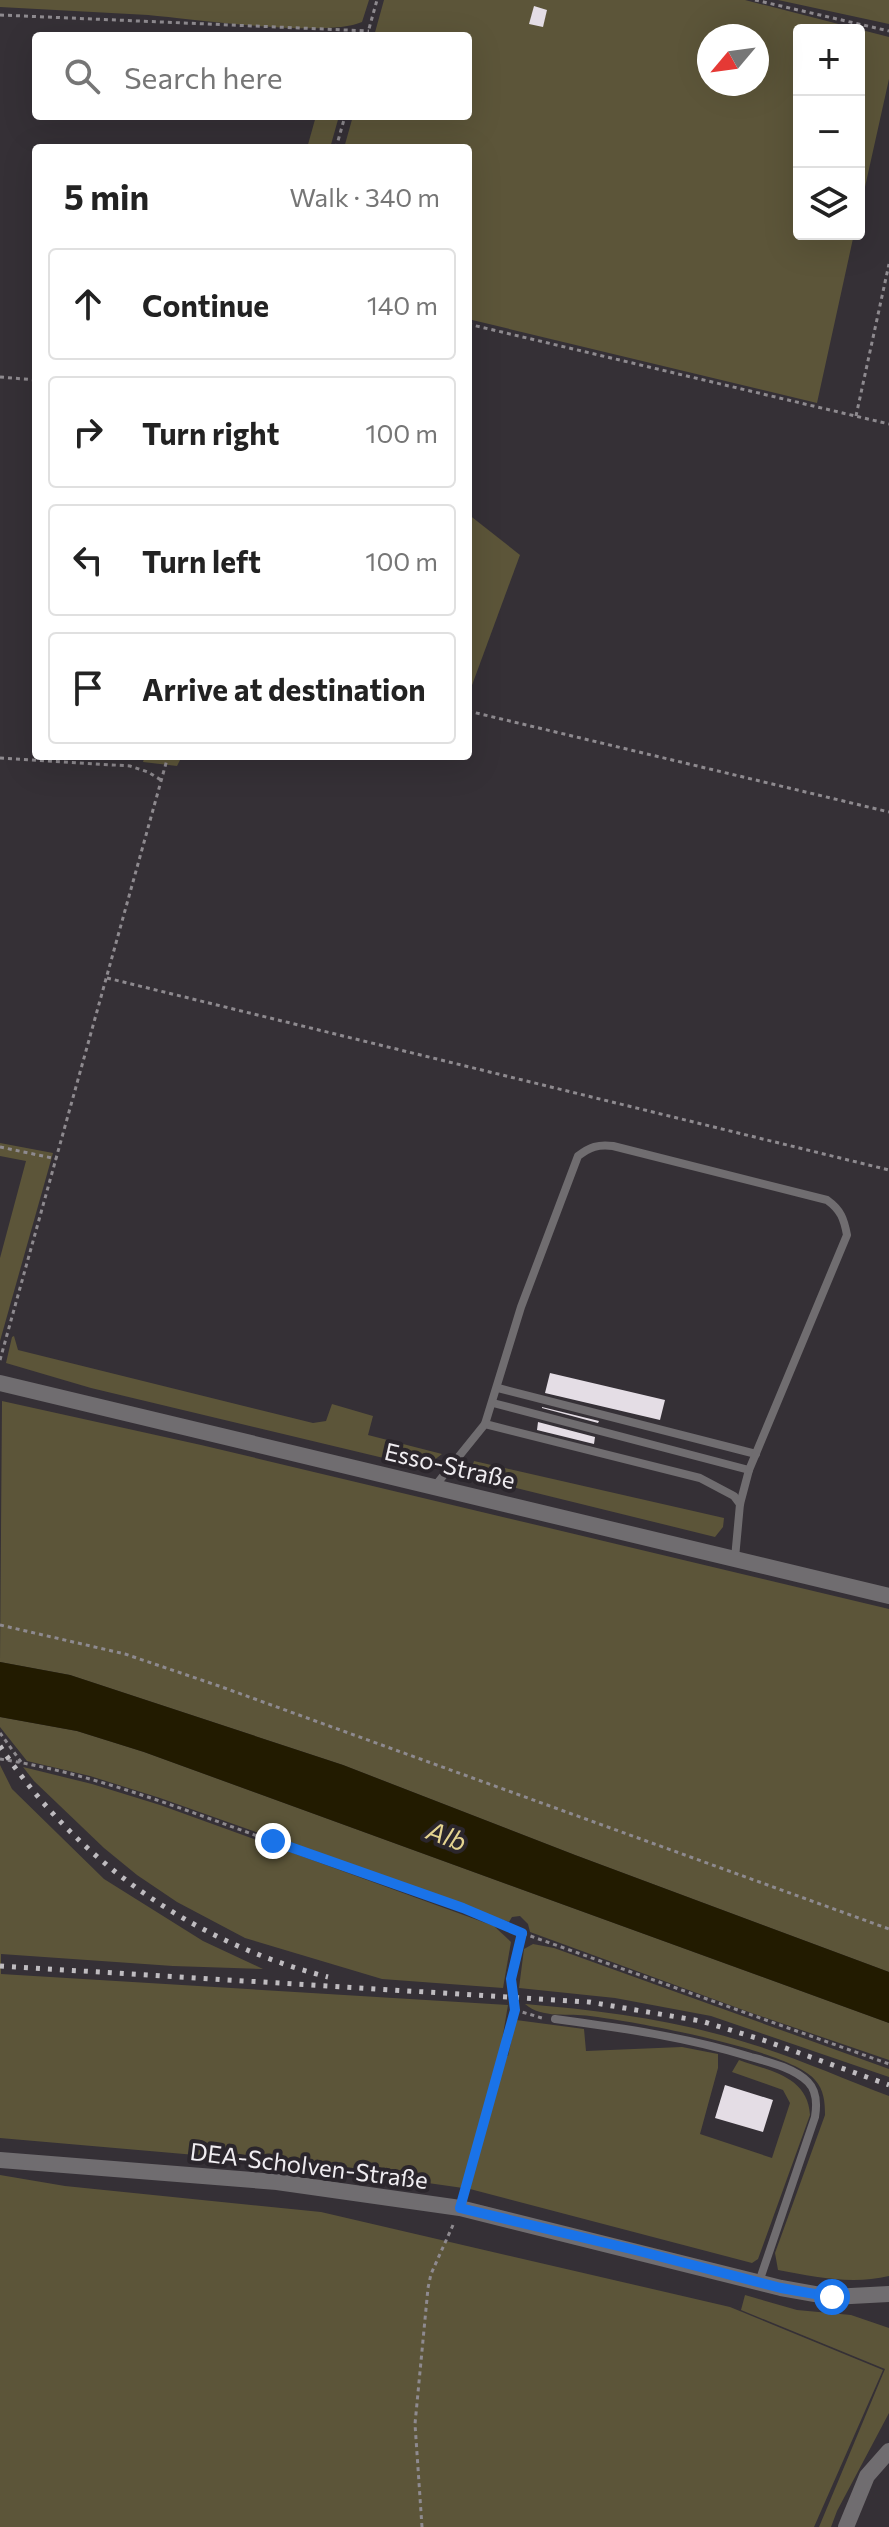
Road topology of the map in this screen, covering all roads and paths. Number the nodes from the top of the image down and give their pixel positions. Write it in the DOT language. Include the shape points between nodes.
graph roads {
  1 [pos="377,0"];
  2 [pos="755,0"];
  3 [pos="0,15"];
  4 [pos="889,31"];
  5 [pos="329,32"];
  6 [pos="369,32"];
  7 [pos="344,120"];
  8 [pos="337,144"];
  9 [pos="889,264"];
  10 [pos="472,325"];
  11 [pos="0,377"];
  12 [pos="32,380"];
  13 [pos="856,417"];
  14 [pos="889,424"];
  15 [pos="472,712"];
  16 [pos="0,758"];
  17 [pos="32,760"];
  18 [pos="32,760"];
  19 [pos="167,760"];
  20 [pos="162,780"];
  21 [pos="889,812"];
  22 [pos="107,978"];
  23 [pos="0,1147"];
  24 [pos="57,1159"];
  25 [pos="889,1170"];
  26 [pos="0,1360"];
  27 [pos="0,1383"];
  28 [pos="498,1388"];
  29 [pos="493,1403"];
  30 [pos="485,1424"];
  31 [pos="756,1454"];
  32 [pos="749,1470"];
  33 [pos="435,1486"];
  34 [pos="740,1504"];
  35 [pos="735,1558"];
  36 [pos="889,1596"];
  37 [pos="0,1625"];
  38 [pos="0,1733"];
  39 [pos="0,1759"];
  40 [pos="21,1762"];
  41 [pos="889,1929"];
  42 [pos="522,1933"];
  43 [pos="515,2010"];
  44 [pos="555,2019"];
  45 [pos="889,2064"];
  46 [pos="0,2160"];
  47 [pos="460,2208"];
  48 [pos="759,2282"];
  49 [pos="889,2294"];
  50 [pos="889,2451"];
  51 [pos="422,2527"];
  52 [pos="846,2527"];
  1 -- 6 [label="path"];
  2 -- 4 [label="path"];
  3 -- 5 [label="path"];
  7 -- 8 [label="path"];
  9 -- 13 [label="path"];
  10 -- 13 [label="path"];
  11 -- 12 [label="path"];
  13 -- 14 [label="path"];
  15 -- 21 [label="path"];
  16 -- 17 [label="path"];
  18 -- 20 [label="path" via="130,766"];
  19 -- 20 [label="path"];
  20 -- 22 [label="path"];
  22 -- 24 [label="path"];
  22 -- 25 [label="path"];
  23 -- 24 [label="path"];
  24 -- 26 [label="path"];
  27 -- 33 [label="street, Esso-Straße"];
  28 -- 29 [label="lane"];
  28 -- 31 [label="lane"];
  28 -- 31 [label="lane" via="521,1307 578,1156 588,1148 613,1146 827,1200 844,1218 847,1235"];
  29 -- 30 [label="lane"];
  29 -- 32 [label="lane"];
  30 -- 33 [label="lane"];
  30 -- 34 [label="lane" via="700,1478"];
  31 -- 32 [label="lane"];
  32 -- 34 [label="lane"];
  33 -- 35 [label="street, Esso-Straße"];
  34 -- 35 [label="lane"];
  35 -- 36 [label="street, Esso-Straße"];
  37 -- 41 [label="path" via="125,1654 192,1676"];
  38 -- 40 [label="path"];
  39 -- 40 [label="path"];
  40 -- 42 [label="path" via="164,1802"];
  42 -- 43 [label="path" via="511,1979"];
  42 -- 45 [label="path"];
  43 -- 44 [label="path"];
  43 -- 47 [label="path"];
  44 -- 48 [label="lane" via="701,2041 794,2072 809,2082 817,2102 815,2117"];
  46 -- 47 [label="street, DEA-Scholven-Straße" via="277,2182"];
  47 -- 48 [label="street, DEA-Scholven-Straße"];
  47 -- 51 [label="path" via="428,2288 415,2424"];
  48 -- 49 [label="street, DEA-Scholven-Straße" via="832,2297"];
  50 -- 52 [label="street" via="867,2476"];
}
